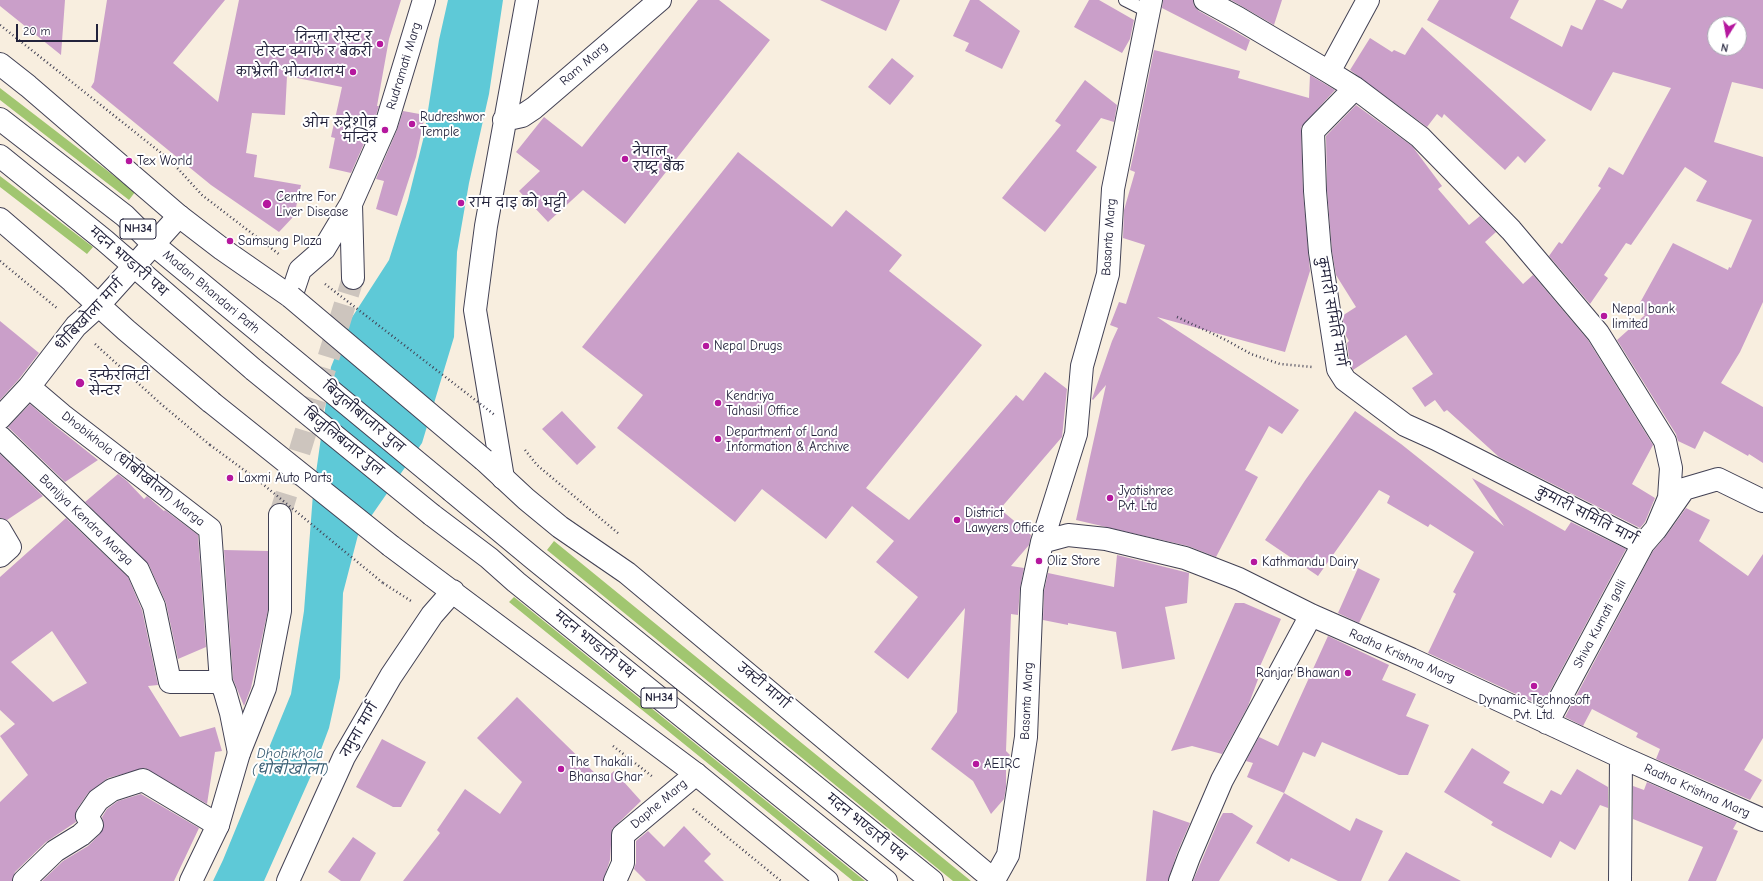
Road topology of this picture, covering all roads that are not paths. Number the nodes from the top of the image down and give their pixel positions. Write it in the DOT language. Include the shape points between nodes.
graph roads {
  1 [pos="424,0"];
  2 [pos="527,0"];
  3 [pos="660,0"];
  4 [pos="1125,0"];
  5 [pos="1205,0"];
  6 [pos="1368,0"];
  7 [pos="1150,6"];
  8 [pos="0,64"];
  9 [pos="1329,72"];
  10 [pos="1355,88"];
  11 [pos="0,119"];
  12 [pos="504,120"];
  13 [pos="0,156"];
  14 [pos="351,204"];
  15 [pos="179,216"];
  16 [pos="0,220"];
  17 [pos="153,244"];
  18 [pos="134,267"];
  19 [pos="353,278"];
  20 [pos="291,296"];
  21 [pos="98,306"];
  22 [pos="273,343"];
  23 [pos="254,370"];
  24 [pos="29,387"];
  25 [pos="0,418"];
  26 [pos="0,437"];
  27 [pos="503,478"];
  28 [pos="1763,501"];
  29 [pos="280,515"];
  30 [pos="432,515"];
  31 [pos="0,530"];
  32 [pos="502,533"];
  33 [pos="1650,537"];
  34 [pos="1042,542"];
  35 [pos="0,556"];
  36 [pos="453,591"];
  37 [pos="1312,615"];
  38 [pos="221,682"];
  39 [pos="1547,723"];
  40 [pos="239,753"];
  41 [pos="1621,757"];
  42 [pos="696,774"];
  43 [pos="1763,820"];
  44 [pos="218,825"];
  45 [pos="24,881"];
  46 [pos="191,881"];
  47 [pos="288,881"];
  48 [pos="615,881"];
  49 [pos="827,881"];
  50 [pos="886,881"];
  51 [pos="932,881"];
  52 [pos="994,881"];
  53 [pos="1180,881"];
  54 [pos="1620,881"];
  1 -- 14 [label="main road, Rudramati Marg" via="386,125"];
  2 -- 12 [label="main road"];
  3 -- 12 [label="main road, Ram Marg" via="534,108 522,116"];
  4 -- 7 [label="lane"];
  5 -- 9 [label="main road"];
  6 -- 9 [label="main road"];
  7 -- 34 [label="main road, Basanta Marg" via="1113,189 1108,274 1082,366 1076,434"];
  8 -- 15 [label="main road, उक्टी मार्गा"];
  9 -- 10 [label="main road"];
  10 -- 33 [label="main road" via="1426,143 1511,230 1598,333 1665,441 1671,468 1669,498"];
  10 -- 33 [label="main road, कुमारी समिति मार्ग" via="1313,131 1320,252 1338,369 1345,380 1405,425"];
  11 -- 17 [label="main road, Madan Bhandari Path / NH34" via="125,216"];
  12 -- 27 [label="main road" via="475,310"];
  13 -- 18 [label="main road, मदन भण्डारी पथ / NH34"];
  14 -- 19 [label="main road"];
  14 -- 20 [label="main road, Rudramati Marg" via="324,249 300,270"];
  15 -- 17 [label="main road, धोबिखोला मार्ग"];
  15 -- 20 [label="main road, उक्टी मार्गा"];
  16 -- 21 [label="main road"];
  17 -- 18 [label="main road, धोबिखोला मार्ग"];
  17 -- 22 [label="main road, Madan Bhandari Path / NH34"];
  18 -- 21 [label="main road, धोबिखोला मार्ग"];
  18 -- 23 [label="main road, मदन भण्डारी पथ / NH34"];
  20 -- 27 [label="main road, उक्टी मार्गा, bridge"];
  21 -- 24 [label="main road, धोबिखोला मार्ग" via="76,326"];
  21 -- 36 [label="main road, bridge" via="211,402 392,546"];
  22 -- 32 [label="main road, बिजुलीबाजार पुल / NH34, bridge"];
  23 -- 30 [label="main road, बिजुलिबजार पुल / NH34, bridge"];
  24 -- 25 [label="main road, धोबिखोला मार्ग"];
  24 -- 38 [label="main road, Dhobikhola (धोबीखोला) Marga" via="210,529"];
  26 -- 38 [label="main road, Banijya Kendra Marga" via="138,570 154,606 170,682"];
  27 -- 52 [label="main road, उक्टी मार्गा" via="560,527 627,573"];
  28 -- 33 [label="main road" via="1718,479 1684,489"];
  29 -- 40 [label="main road" via="280,611 265,688"];
  30 -- 50 [label="main road, मदन भण्डारी पथ / NH34"];
  31 -- 35 [label="main road" via="10,547"];
  32 -- 51 [label="main road, मदन भण्डारी पथ / NH34"];
  33 -- 39 [label="main road, Shiva Kumati galli"];
  34 -- 37 [label="main road" via="1068,535 1106,539 1185,558 1238,579"];
  34 -- 52 [label="main road, Basanta Marg" via="1032,589 1026,737 1008,855"];
  36 -- 42 [label="main road"];
  36 -- 47 [label="main road, नमुना मार्ग" via="432,614 391,676 344,757"];
  37 -- 39 [label="main road, Radha Krishna Marg"];
  37 -- 53 [label="main road" via="1222,780"];
  38 -- 40 [label="main road, Dhobikhola (धोबीखोला) Marga" via="231,713"];
  39 -- 41 [label="main road, Radha Krishna Marg"];
  40 -- 44 [label="main road"];
  41 -- 43 [label="main road, Radha Krishna Marg"];
  41 -- 54 [label="main road"];
  42 -- 48 [label="main road, Daphe Marg" via="623,835 623,863"];
  42 -- 49 [label="main road"];
  44 -- 45 [label="main road" via="142,780 112,790 98,800 87,816 92,825 55,851"];
  44 -- 46 [label="main road"];
}
